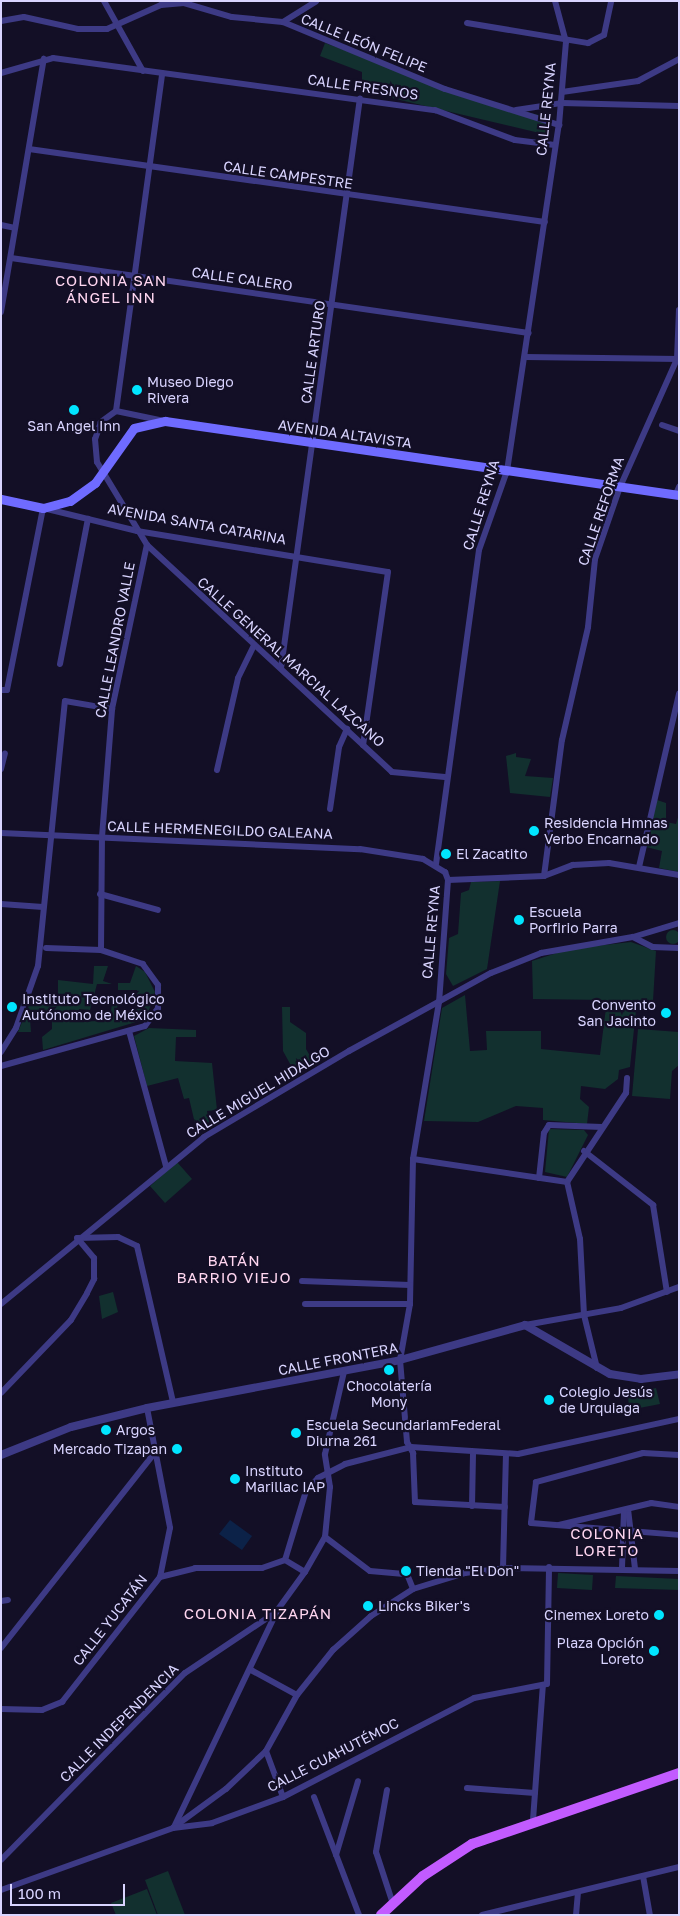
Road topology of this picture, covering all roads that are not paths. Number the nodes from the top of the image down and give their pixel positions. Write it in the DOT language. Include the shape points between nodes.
graph roads {
  1 [pos="104,1"];
  2 [pos="316,1"];
  3 [pos="556,1"];
  4 [pos="611,1"];
  5 [pos="1,21"];
  6 [pos="283,22"];
  7 [pos="467,23"];
  8 [pos="117,27"];
  9 [pos="566,42"];
  10 [pos="44,59"];
  11 [pos="679,59"];
  12 [pos="143,71"];
  13 [pos="1,73"];
  14 [pos="162,73"];
  15 [pos="562,92"];
  16 [pos="360,98"];
  17 [pos="562,103"];
  18 [pos="679,106"];
  19 [pos="514,111"];
  20 [pos="559,125"];
  21 [pos="555,145"];
  22 [pos="29,149"];
  23 [pos="149,167"];
  24 [pos="348,196"];
  25 [pos="545,222"];
  26 [pos="1,225"];
  27 [pos="15,228"];
  28 [pos="11,258"];
  29 [pos="133,276"];
  30 [pos="332,305"];
  31 [pos="679,310"];
  32 [pos="1,312"];
  33 [pos="529,334"];
  34 [pos="525,357"];
  35 [pos="678,359"];
  36 [pos="116,411"];
  37 [pos="164,421"];
  38 [pos="662,426"];
  39 [pos="679,431"];
  40 [pos="312,444"];
  41 [pos="507,471"];
  42 [pos="102,472"];
  43 [pos="620,487"];
  44 [pos="678,492"];
  45 [pos="1,499"];
  46 [pos="43,508"];
  47 [pos="88,519"];
  48 [pos="137,531"];
  49 [pos="147,545"];
  50 [pos="296,555"];
  51 [pos="254,645"];
  52 [pos="60,664"];
  53 [pos="281,668"];
  54 [pos="1,690"];
  55 [pos="679,694"];
  56 [pos="112,709"];
  57 [pos="347,729"];
  58 [pos="363,745"];
  59 [pos="4,753"];
  60 [pos="1,769"];
  61 [pos="217,770"];
  62 [pos="445,777"];
  63 [pos="330,810"];
  64 [pos="1,832"];
  65 [pos="48,837"];
  66 [pos="102,837"];
  67 [pos="436,864"];
  68 [pos="638,867"];
  69 [pos="679,875"];
  70 [pos="544,876"];
  71 [pos="448,880"];
  72 [pos="100,894"];
  73 [pos="1,904"];
  74 [pos="43,908"];
  75 [pos="158,910"];
  76 [pos="679,923"];
  77 [pos="633,937"];
  78 [pos="46,948"];
  79 [pos="679,948"];
  80 [pos="101,950"];
  81 [pos="439,1002"];
  82 [pos="129,1031"];
  83 [pos="1,1052"];
  84 [pos="1,1066"];
  85 [pos="627,1078"];
  86 [pos="602,1128"];
  87 [pos="584,1151"];
  88 [pos="412,1159"];
  89 [pos="166,1166"];
  90 [pos="539,1178"];
  91 [pos="567,1182"];
  92 [pos="77,1238"];
  93 [pos="302,1280"];
  94 [pos="410,1285"];
  95 [pos="679,1287"];
  96 [pos="667,1292"];
  97 [pos="1,1304"];
  98 [pos="304,1304"];
  99 [pos="410,1304"];
  100 [pos="584,1315"];
  101 [pos="526,1325"];
  102 [pos="400,1360"];
  103 [pos="597,1368"];
  104 [pos="344,1372"];
  105 [pos="679,1374"];
  106 [pos="1,1393"];
  107 [pos="173,1402"];
  108 [pos="147,1408"];
  109 [pos="679,1419"];
  110 [pos="411,1448"];
  111 [pos="155,1452"];
  112 [pos="474,1454"];
  113 [pos="679,1454"];
  114 [pos="1,1455"];
  115 [pos="506,1456"];
  116 [pos="328,1472"];
  117 [pos="472,1506"];
  118 [pos="505,1506"];
  119 [pos="679,1507"];
  120 [pos="626,1509"];
  121 [pos="552,1527"];
  122 [pos="626,1532"];
  123 [pos="679,1535"];
  124 [pos="325,1537"];
  125 [pos="285,1560"];
  126 [pos="549,1567"];
  127 [pos="503,1568"];
  128 [pos="622,1568"];
  129 [pos="635,1569"];
  130 [pos="679,1571"];
  131 [pos="305,1572"];
  132 [pos="160,1577"];
  133 [pos="414,1589"];
  134 [pos="276,1612"];
  135 [pos="1,1648"];
  136 [pos="251,1670"];
  137 [pos="545,1684"];
  138 [pos="297,1695"];
  139 [pos="1,1709"];
  140 [pos="266,1751"];
  141 [pos="679,1773"];
  142 [pos="358,1781"];
  143 [pos="467,1788"];
  144 [pos="387,1790"];
  145 [pos="534,1794"];
  146 [pos="283,1797"];
  147 [pos="314,1797"];
  148 [pos="533,1820"];
  149 [pos="173,1828"];
  150 [pos="336,1855"];
  151 [pos="1,1860"];
  152 [pos="679,1867"];
  153 [pos="644,1876"];
  154 [pos="1,1890"];
  155 [pos="578,1892"];
  156 [pos="392,1901"];
  157 [pos="498,1913"];
  158 [pos="359,1915"];
  159 [pos="381,1915"];
  160 [pos="482,1915"];
  161 [pos="576,1915"];
  162 [pos="650,1915"];
  1 -- 8 [label="street"];
  2 -- 6 [label="street"];
  3 -- 9 [label="street, CALLE REYNA"];
  4 -- 9 [label="street" via="607,27 599,40"];
  5 -- 8 [label="street, CALLE LEÓN FELIPE" via="24,17 78,28"];
  6 -- 8 [label="street, CALLE LEÓN FELIPE" via="232,17 173,2"];
  6 -- 19 [label="street, CALLE LEÓN FELIPE" via="445,89"];
  7 -- 9 [label="street"];
  8 -- 12 [label="street"];
  9 -- 15 [label="street, CALLE REYNA"];
  10 -- 12 [label="street, CALLE FRESNOS"];
  10 -- 13 [label="street"];
  10 -- 22 [label="street"];
  11 -- 15 [label="street" via="638,81"];
  12 -- 14 [label="street, CALLE FRESNOS"];
  14 -- 16 [label="street, CALLE FRESNOS"];
  14 -- 23 [label="street"];
  15 -- 17 [label="street, CALLE REYNA"];
  16 -- 21 [label="street, CALLE FRESNOS" via="435,110 515,140"];
  16 -- 24 [label="street, CALLE ARTURO"];
  17 -- 18 [label="street, CALLE LEÓN FELIPE"];
  17 -- 19 [label="street, CALLE LEÓN FELIPE"];
  17 -- 20 [label="street, CALLE REYNA"];
  19 -- 20 [label="street, CALLE LEÓN FELIPE"];
  20 -- 21 [label="street, CALLE REYNA"];
  21 -- 25 [label="street, CALLE REYNA"];
  22 -- 23 [label="street, CALLE CAMPESTRE"];
  22 -- 27 [label="street"];
  23 -- 24 [label="street, CALLE CAMPESTRE"];
  23 -- 29 [label="street"];
  24 -- 25 [label="street, CALLE CAMPESTRE"];
  24 -- 30 [label="street, CALLE ARTURO"];
  25 -- 33 [label="street, CALLE REYNA"];
  26 -- 27 [label="street"];
  27 -- 28 [label="street"];
  28 -- 29 [label="street, CALLE CALERO"];
  28 -- 32 [label="street"];
  29 -- 30 [label="street, CALLE CALERO"];
  29 -- 36 [label="street"];
  30 -- 33 [label="street, CALLE CALERO"];
  30 -- 40 [label="street, CALLE ARTURO"];
  31 -- 35 [label="street, CALLE REFORMA"];
  33 -- 34 [label="street, CALLE REYNA"];
  34 -- 35 [label="street"];
  34 -- 41 [label="street, CALLE REYNA"];
  35 -- 43 [label="street, CALLE REFORMA"];
  36 -- 37 [label="street"];
  36 -- 42 [label="street" via="101,422 95,439"];
  37 -- 40 [label="main road, AVENIDA ALTAVISTA"];
  37 -- 42 [label="main road, AVENIDA ALTAVISTA" via="134,428"];
  38 -- 39 [label="street"];
  40 -- 41 [label="main road, AVENIDA ALTAVISTA"];
  40 -- 50 [label="street, CALLE ARTURO"];
  41 -- 43 [label="main road, AVENIDA ALTAVISTA"];
  41 -- 62 [label="street, CALLE REYNA" via="479,550"];
  42 -- 46 [label="main road, AVENIDA ALTAVISTA" via="79,496"];
  42 -- 48 [label="street"];
  43 -- 44 [label="main road, AVENIDA ALTAVISTA"];
  43 -- 70 [label="street, CALLE REFORMA" via="592,572 588,627 562,740"];
  45 -- 46 [label="main road, AVENIDA SANTA CATARINA"];
  46 -- 47 [label="street, AVENIDA SANTA CATARINA"];
  46 -- 54 [label="street" via="7,690"];
  47 -- 48 [label="street, AVENIDA SANTA CATARINA"];
  47 -- 52 [label="street"];
  48 -- 49 [label="street, CALLE GENERAL MARCIAL LAZCANO"];
  48 -- 50 [label="street, AVENIDA SANTA CATARINA"];
  49 -- 51 [label="street, CALLE GENERAL MARCIAL LAZCANO"];
  49 -- 56 [label="street, CALLE LEANDRO VALLE"];
  50 -- 53 [label="street, CALLE ARTURO"];
  50 -- 58 [label="street, AVENIDA SANTA CATARINA" via="388,572"];
  51 -- 53 [label="street, CALLE GENERAL MARCIAL LAZCANO"];
  51 -- 61 [label="street" via="238,678"];
  53 -- 57 [label="street, CALLE GENERAL MARCIAL LAZCANO"];
  55 -- 68 [label="street"];
  56 -- 65 [label="street" via="64,701"];
  56 -- 66 [label="street, CALLE LEANDRO VALLE"];
  57 -- 58 [label="street, CALLE GENERAL MARCIAL LAZCANO"];
  57 -- 63 [label="street" via="339,747"];
  58 -- 62 [label="street, CALLE GENERAL MARCIAL LAZCANO" via="394,773"];
  59 -- 60 [label="street"];
  62 -- 67 [label="street, CALLE REYNA"];
  64 -- 65 [label="street, CALLE HERMENEGILDO GALEANA"];
  65 -- 66 [label="street, CALLE HERMENEGILDO GALEANA"];
  65 -- 74 [label="street"];
  66 -- 67 [label="street, CALLE HERMENEGILDO GALEANA" via="360,849"];
  66 -- 72 [label="street, CALLE LEANDRO VALLE"];
  67 -- 71 [label="street, CALLE REYNA"];
  68 -- 69 [label="street"];
  68 -- 70 [label="street" via="579,864"];
  70 -- 71 [label="street"];
  71 -- 81 [label="street, CALLE REYNA"];
  72 -- 75 [label="street"];
  72 -- 80 [label="street, CALLE LEANDRO VALLE"];
  73 -- 74 [label="street"];
  74 -- 83 [label="street" via="35,982"];
  76 -- 77 [label="street, CALLE MIGUEL HIDALGO"];
  77 -- 79 [label="street" via="653,947"];
  77 -- 81 [label="street, CALLE MIGUEL HIDALGO" via="541,953"];
  78 -- 80 [label="street"];
  80 -- 82 [label="street" via="143,964 158,985 160,1002 153,1018"];
  81 -- 88 [label="street, CALLE REYNA"];
  81 -- 89 [label="street, CALLE MIGUEL HIDALGO" via="204,1137"];
  82 -- 84 [label="street"];
  82 -- 89 [label="street"];
  85 -- 86 [label="street" via="626,1093"];
  86 -- 87 [label="street"];
  86 -- 90 [label="street" via="549,1125 544,1133"];
  87 -- 91 [label="street"];
  87 -- 96 [label="street" via="654,1205"];
  88 -- 90 [label="street"];
  88 -- 94 [label="street, CALLE REYNA"];
  89 -- 92 [label="street, CALLE MIGUEL HIDALGO"];
  90 -- 91 [label="street"];
  91 -- 100 [label="street" via="580,1239"];
  92 -- 97 [label="street, CALLE MIGUEL HIDALGO"];
  92 -- 106 [label="street" via="94,1258 94,1280 71,1320"];
  92 -- 107 [label="street" via="118,1237 137,1246"];
  93 -- 94 [label="street"];
  94 -- 99 [label="street, CALLE REYNA"];
  95 -- 96 [label="street, CALLE FRONTERA"];
  96 -- 100 [label="street, CALLE FRONTERA"];
  98 -- 99 [label="street"];
  99 -- 102 [label="street, CALLE REYNA"];
  100 -- 101 [label="street, CALLE FRONTERA"];
  100 -- 103 [label="street"];
  101 -- 102 [label="street, CALLE FRONTERA"];
  101 -- 103 [label="street"];
  102 -- 104 [label="street, CALLE FRONTERA"];
  102 -- 110 [label="street, CALLE REYNA"];
  103 -- 105 [label="street" via="631,1379"];
  104 -- 107 [label="street, CALLE FRONTERA"];
  104 -- 116 [label="street" via="326,1450"];
  107 -- 108 [label="street, CALLE FRONTERA"];
  108 -- 111 [label="street"];
  108 -- 114 [label="street, CALLE FRONTERA" via="71,1427"];
  109 -- 115 [label="street"];
  110 -- 112 [label="street"];
  110 -- 116 [label="street"];
  110 -- 117 [label="street, CALLE REYNA" via="415,1502"];
  111 -- 132 [label="street" via="170,1528"];
  111 -- 135 [label="street"];
  112 -- 115 [label="street"];
  112 -- 117 [label="street"];
  113 -- 121 [label="street" via="648,1452 534,1483 531,1523"];
  115 -- 118 [label="street"];
  116 -- 124 [label="street"];
  116 -- 125 [label="street" via="303,1496"];
  117 -- 118 [label="street"];
  118 -- 127 [label="street"];
  119 -- 120 [label="street" via="656,1503"];
  120 -- 121 [label="street"];
  120 -- 122 [label="street"];
  121 -- 122 [label="street"];
  122 -- 123 [label="street"];
  122 -- 128 [label="street"];
  122 -- 129 [label="street" via="636,1548"];
  124 -- 131 [label="street, CALLE INDEPENDENCIA"];
  124 -- 133 [label="street" via="370,1571 407,1574"];
  125 -- 131 [label="street"];
  125 -- 132 [label="street, CALLE YUCATÁN" via="256,1569 195,1568"];
  126 -- 127 [label="street"];
  126 -- 128 [label="street"];
  126 -- 137 [label="street"];
  127 -- 133 [label="street" via="465,1573"];
  128 -- 129 [label="street"];
  129 -- 130 [label="street"];
  131 -- 134 [label="street, CALLE INDEPENDENCIA"];
  132 -- 139 [label="street, CALLE YUCATÁN" via="62,1702 34,1711"];
  133 -- 138 [label="street" via="345,1638"];
  134 -- 136 [label="street"];
  134 -- 151 [label="street, CALLE INDEPENDENCIA" via="185,1673"];
  136 -- 138 [label="street"];
  136 -- 149 [label="street"];
  137 -- 145 [label="street"];
  137 -- 146 [label="street, CALLE CUAHUTÉMOC" via="474,1698"];
  138 -- 140 [label="street"];
  140 -- 146 [label="street"];
  140 -- 149 [label="street" via="226,1789"];
  141 -- 148 [label="main road"];
  142 -- 150 [label="street"];
  143 -- 145 [label="street"];
  144 -- 156 [label="street" via="376,1852"];
  145 -- 148 [label="street"];
  146 -- 149 [label="street, CALLE CUAHUTÉMOC" via="212,1823"];
  147 -- 150 [label="street"];
  148 -- 156 [label="main road" via="458,1851"];
  149 -- 154 [label="street, CALLE CUAHUTÉMOC"];
  150 -- 158 [label="street"];
  152 -- 153 [label="street"];
  153 -- 155 [label="street"];
  153 -- 162 [label="street"];
  155 -- 157 [label="street"];
  155 -- 161 [label="street"];
  156 -- 159 [label="main road"];
  157 -- 160 [label="street"];
}
